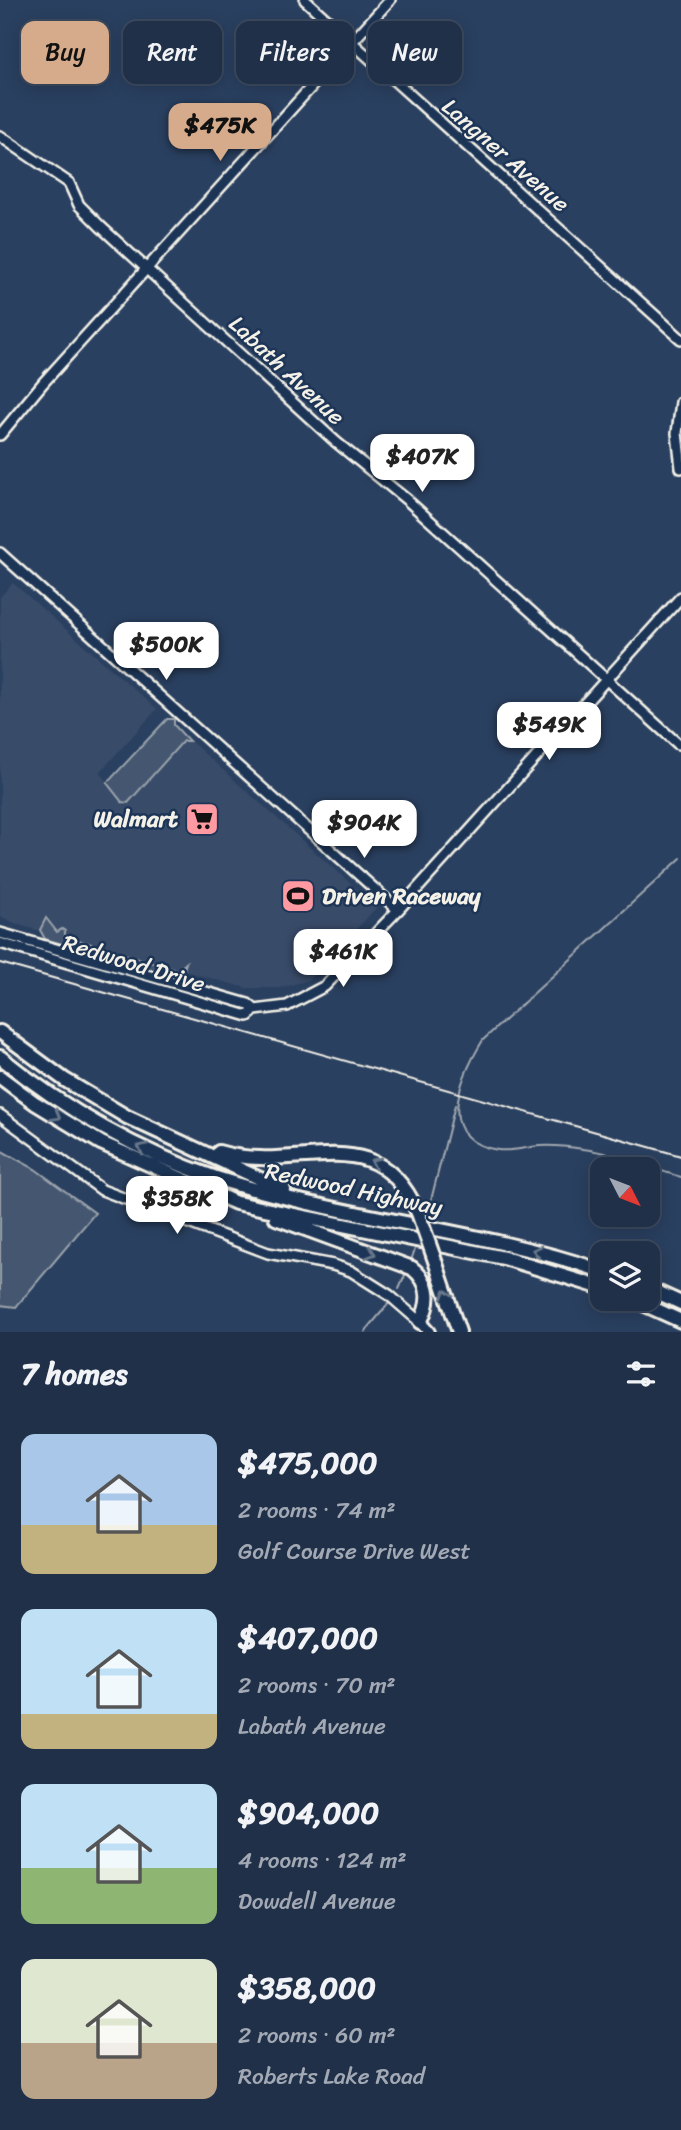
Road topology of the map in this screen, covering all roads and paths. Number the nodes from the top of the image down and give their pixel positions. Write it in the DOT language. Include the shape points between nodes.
graph roads {
  1 [pos="305,0"];
  2 [pos="390,0"];
  3 [pos="328,21"];
  4 [pos="354,39"];
  5 [pos="354,45"];
  6 [pos="313,84"];
  7 [pos="0,136"];
  8 [pos="147,268"];
  9 [pos="681,340"];
  10 [pos="681,402"];
  11 [pos="0,435"];
  12 [pos="681,468"];
  13 [pos="0,553"];
  14 [pos="681,597"];
  15 [pos="605,681"];
  16 [pos="678,744"];
  17 [pos="398,910"];
  18 [pos="0,933"];
  19 [pos="0,943"];
  20 [pos="255,1010"];
  21 [pos="0,1032"];
  22 [pos="0,1057"];
  23 [pos="0,1077"];
  24 [pos="0,1115"];
  25 [pos="188,1143"];
  26 [pos="300,1199"];
  27 [pos="236,1203"];
  28 [pos="590,1267"];
  29 [pos="590,1284"];
  30 [pos="660,1294"];
  31 [pos="681,1303"];
  32 [pos="659,1311"];
  33 [pos="681,1321"];
  34 [pos="420,1322"];
  35 [pos="429,1332"];
  36 [pos="459,1332"];
  1 -- 3 [label="street, Langner Avenue"];
  2 -- 4 [label="street"];
  5 -- 9 [label="street, Langner Avenue"];
  6 -- 8 [label="street"];
  7 -- 8 [label="street, Labath Avenue" via="69,183 86,214"];
  8 -- 11 [label="street"];
  8 -- 15 [label="street, Labath Avenue"];
  10 -- 12 [label="street" via="677,433"];
  13 -- 17 [label="street"];
  14 -- 15 [label="street, Redwood Drive"];
  15 -- 16 [label="street, Labath Avenue"];
  15 -- 17 [label="street, Redwood Drive"];
  17 -- 20 [label="street, Redwood Drive" via="325,986 287,1006"];
  18 -- 20 [label="street, Redwood Drive" via="248,1004"];
  19 -- 20 [label="street, Redwood Drive" via="248,1016"];
  21 -- 25 [label="highway" via="65,1080 127,1116"];
  26 -- 22 [label="highway, Redwood Highway, one-way" via="218,1178 148,1151 81,1114"];
  23 -- 27 [label="highway, Redwood Highway, one-way" via="101,1143"];
  24 -- 34 [label="street" via="102,1190 268,1253 333,1265 389,1295"];
  25 -- 26 [label="highway"];
  36 -- 25 [label="highway, one-way, bridge" via="418,1213 395,1175 365,1156 282,1160 224,1154"];
  28 -- 26 [label="highway, Redwood Highway, one-way"];
  27 -- 29 [label="highway, Redwood Highway" via="504,1258"];
  27 -- 34 [label="highway, one-way" via="419,1273 429,1300"];
  30 -- 31 [label="highway"];
  32 -- 33 [label="highway"];
  34 -- 35 [label="main road"];
}
